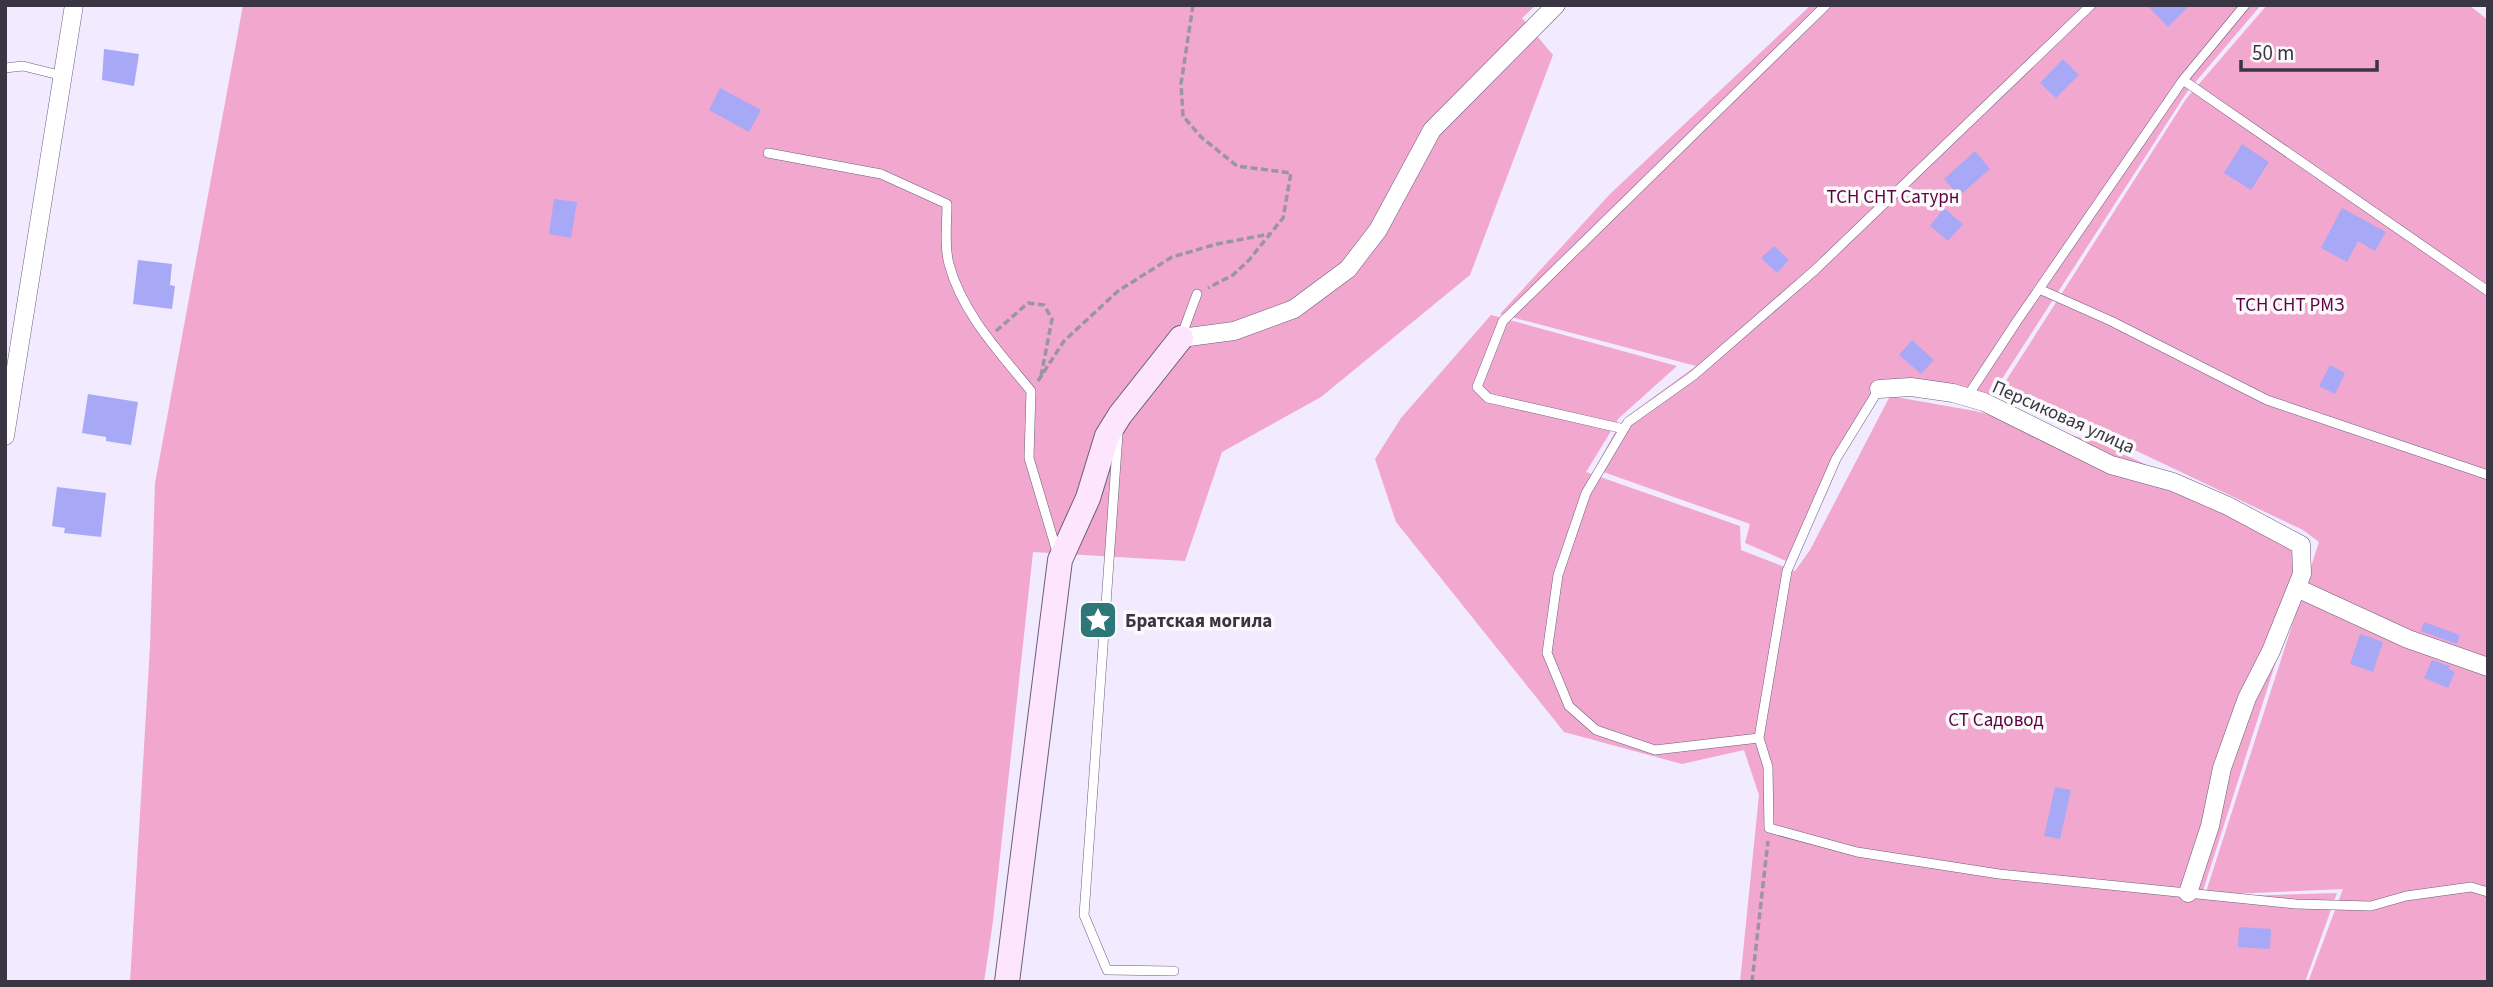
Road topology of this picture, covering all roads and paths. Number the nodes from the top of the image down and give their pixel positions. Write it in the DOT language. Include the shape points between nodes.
graph roads {
  1 [pos="74,5"];
  2 [pos="1193,5"];
  3 [pos="1556,5"];
  4 [pos="1826,5"];
  5 [pos="2091,5"];
  6 [pos="2245,5"];
  7 [pos="5,68"];
  8 [pos="63,75"];
  9 [pos="2183,80"];
  10 [pos="768,153"];
  11 [pos="1270,234"];
  12 [pos="2039,289"];
  13 [pos="2488,291"];
  14 [pos="1197,294"];
  15 [pos="1181,338"];
  16 [pos="988,339"];
  17 [pos="1040,378"];
  18 [pos="1879,389"];
  19 [pos="1031,391"];
  20 [pos="1967,397"];
  21 [pos="1120,415"];
  22 [pos="1624,429"];
  23 [pos="5,436"];
  24 [pos="2488,475"];
  25 [pos="1060,560"];
  26 [pos="2297,588"];
  27 [pos="2488,667"];
  28 [pos="1759,738"];
  29 [pos="1769,828"];
  30 [pos="2488,892"];
  31 [pos="2188,893"];
  32 [pos="1174,971"];
  33 [pos="1007,982"];
  34 [pos="1752,982"];
  1 -- 8 [label="street"];
  2 -- 11 [label="path" via="1181,84 1183,116 1237,166 1291,173 1283,218"];
  3 -- 15 [label="street" via="1432,130 1378,230 1348,269 1294,309 1234,331"];
  4 -- 22 [label="lane" via="1503,321 1477,387 1488,398"];
  5 -- 22 [label="lane" via="1815,270"];
  6 -- 9 [label="lane"];
  7 -- 8 [label="lane" via="23,66"];
  8 -- 23 [label="street"];
  9 -- 12 [label="lane"];
  9 -- 13 [label="lane"];
  10 -- 16 [label="lane" via="881,174 947,204 948,262 964,302"];
  11 -- 14 [label="path" via="1233,275"];
  11 -- 17 [label="path" via="1172,257 1118,291 1064,341"];
  12 -- 20 [label="lane"];
  12 -- 24 [label="lane" via="2267,400"];
  14 -- 15 [label="lane"];
  15 -- 21 [label="street"];
  16 -- 17 [label="path" via="1028,303 1044,305 1052,319"];
  16 -- 19 [label="lane"];
  17 -- 19 [label="path"];
  18 -- 20 [label="street, Персиковая улица" via="1911,387"];
  18 -- 28 [label="lane" via="1836,459 1787,571"];
  19 -- 25 [label="lane" via="1029,458"];
  20 -- 26 [label="street, Персиковая улица" via="2111,465 2173,482 2228,506 2301,545 2302,574"];
  21 -- 25 [label="street" via="1107,436 1088,498"];
  21 -- 32 [label="lane" via="1084,915 1107,970"];
  22 -- 28 [label="lane" via="1586,493 1558,575 1547,653 1569,706 1596,730 1655,750"];
  25 -- 33 [label="street"];
  26 -- 27 [label="street" via="2408,639"];
  26 -- 31 [label="street" via="2243,709"];
  28 -- 29 [label="lane" via="1768,767"];
  29 -- 31 [label="lane" via="1857,852 1999,874"];
  29 -- 34 [label="path"];
  30 -- 31 [label="lane" via="2471,887 2371,906"];
}
